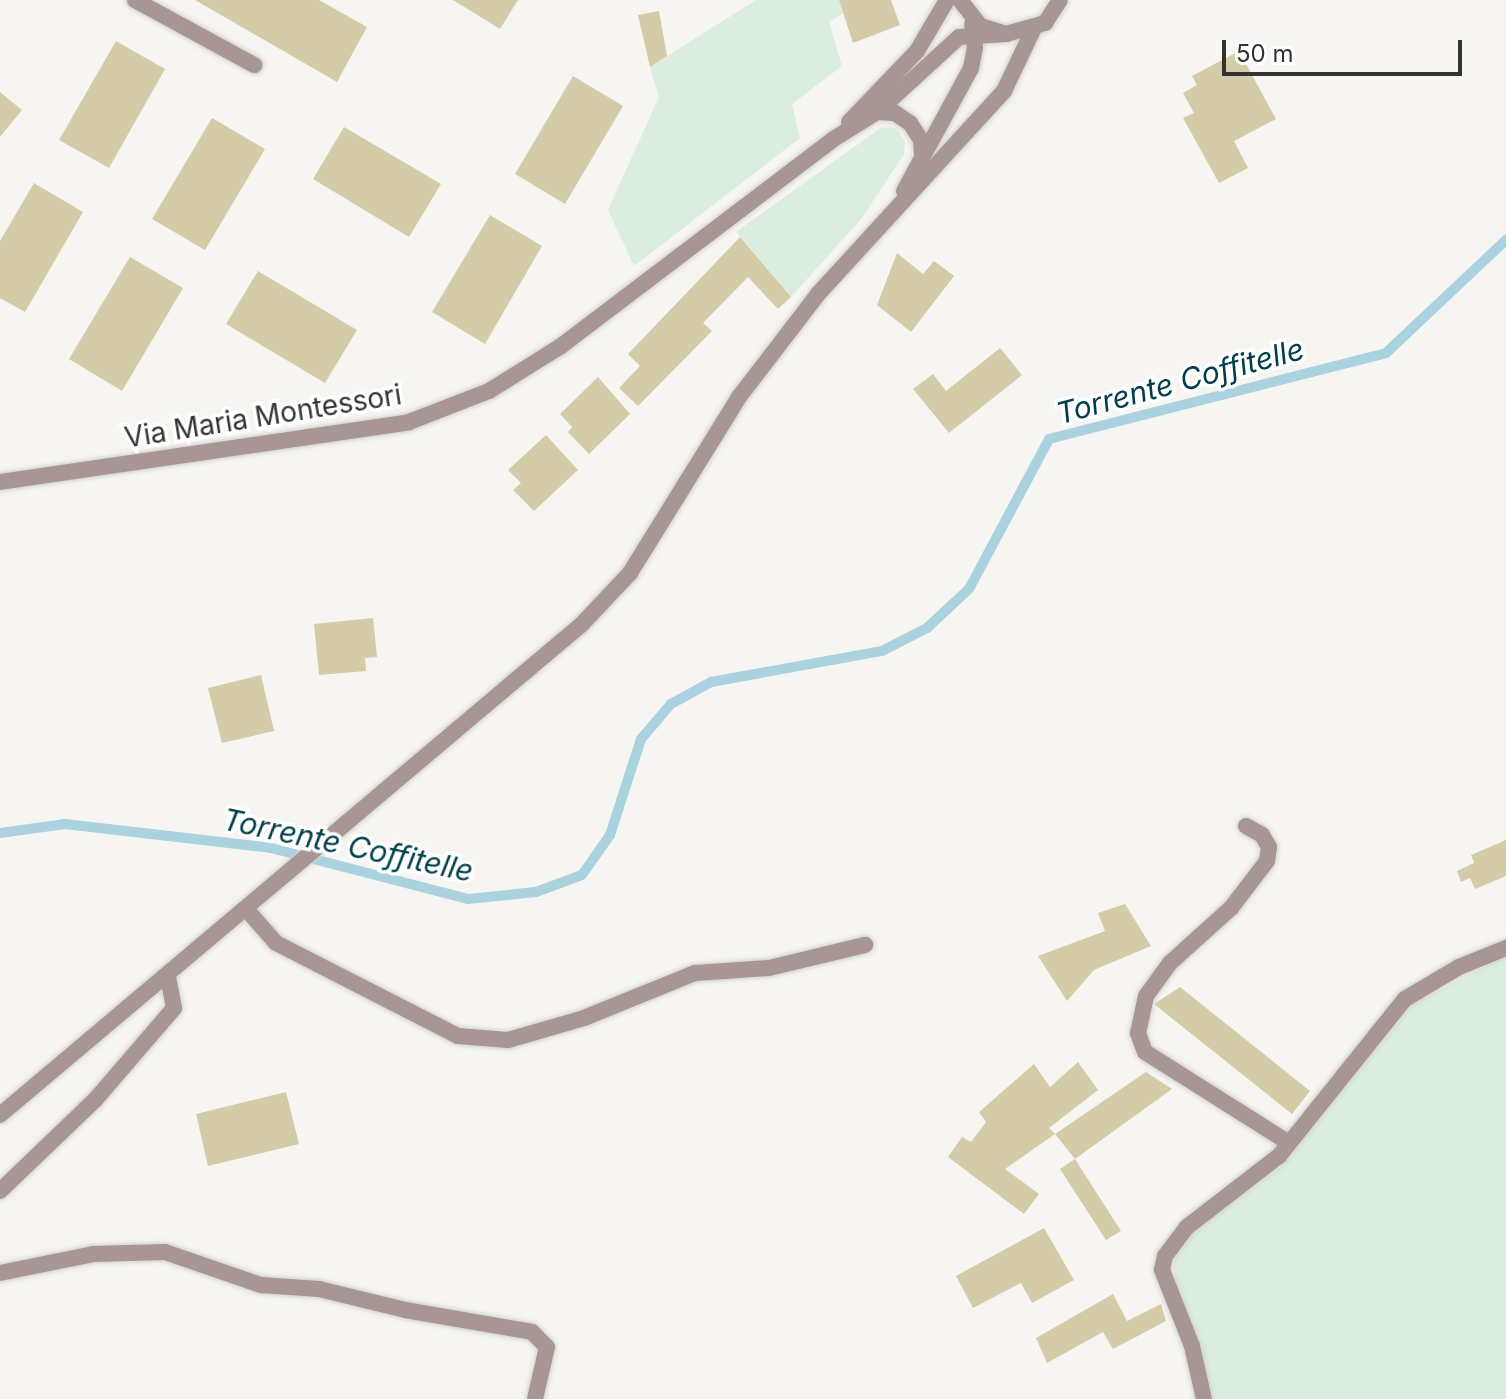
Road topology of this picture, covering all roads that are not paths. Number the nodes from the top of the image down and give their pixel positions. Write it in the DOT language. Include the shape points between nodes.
graph roads {
  1 [pos="135,0"];
  2 [pos="947,0"];
  3 [pos="960,0"];
  4 [pos="1073,0"];
  5 [pos="1057,6"];
  6 [pos="970,16"];
  7 [pos="1033,30"];
  8 [pos="973,34"];
  9 [pos="1006,34"];
  10 [pos="254,65"];
  11 [pos="877,112"];
  12 [pos="832,140"];
  13 [pos="922,154"];
  14 [pos="897,207"];
  15 [pos="0,482"];
  16 [pos="1246,826"];
  17 [pos="247,910"];
  18 [pos="865,945"];
  19 [pos="1506,948"];
  20 [pos="168,977"];
  21 [pos="0,1115"];
  22 [pos="1289,1143"];
  23 [pos="0,1191"];
  24 [pos="0,1273"];
  25 [pos="535,1399"];
  26 [pos="1204,1399"];
  1 -- 10 [label="street"];
  2 -- 12 [label="street" via="917,51"];
  3 -- 6 [label="street"];
  4 -- 5 [label="street"];
  5 -- 7 [label="street"];
  6 -- 8 [label="street"];
  6 -- 9 [label="street"];
  7 -- 9 [label="street"];
  7 -- 14 [label="street" via="1004,91"];
  8 -- 9 [label="street"];
  8 -- 11 [label="street" via="959,37"];
  8 -- 13 [label="street" via="971,68"];
  11 -- 12 [label="street"];
  11 -- 13 [label="street" via="895,113 910,123 921,140"];
  12 -- 15 [label="street, Via Maria Montessori" via="561,346 489,391 409,422"];
  13 -- 14 [label="street"];
  14 -- 17 [label="street" via="818,294 739,397 630,573 582,624"];
  16 -- 22 [label="street" via="1262,835 1269,847 1267,861 1231,908 1170,963 1146,996 1138,1033 1145,1052"];
  17 -- 18 [label="street" via="276,943 458,1036 508,1040 584,1018 695,973 769,968"];
  17 -- 20 [label="street"];
  19 -- 22 [label="street" via="1459,967 1405,999"];
  20 -- 21 [label="street"];
  20 -- 23 [label="street" via="174,1008 95,1100"];
  22 -- 26 [label="street" via="1187,1227 1165,1256 1162,1270 1192,1346"];
  24 -- 25 [label="street" via="93,1254 165,1252 261,1285 319,1289 532,1332 547,1347"];
}
